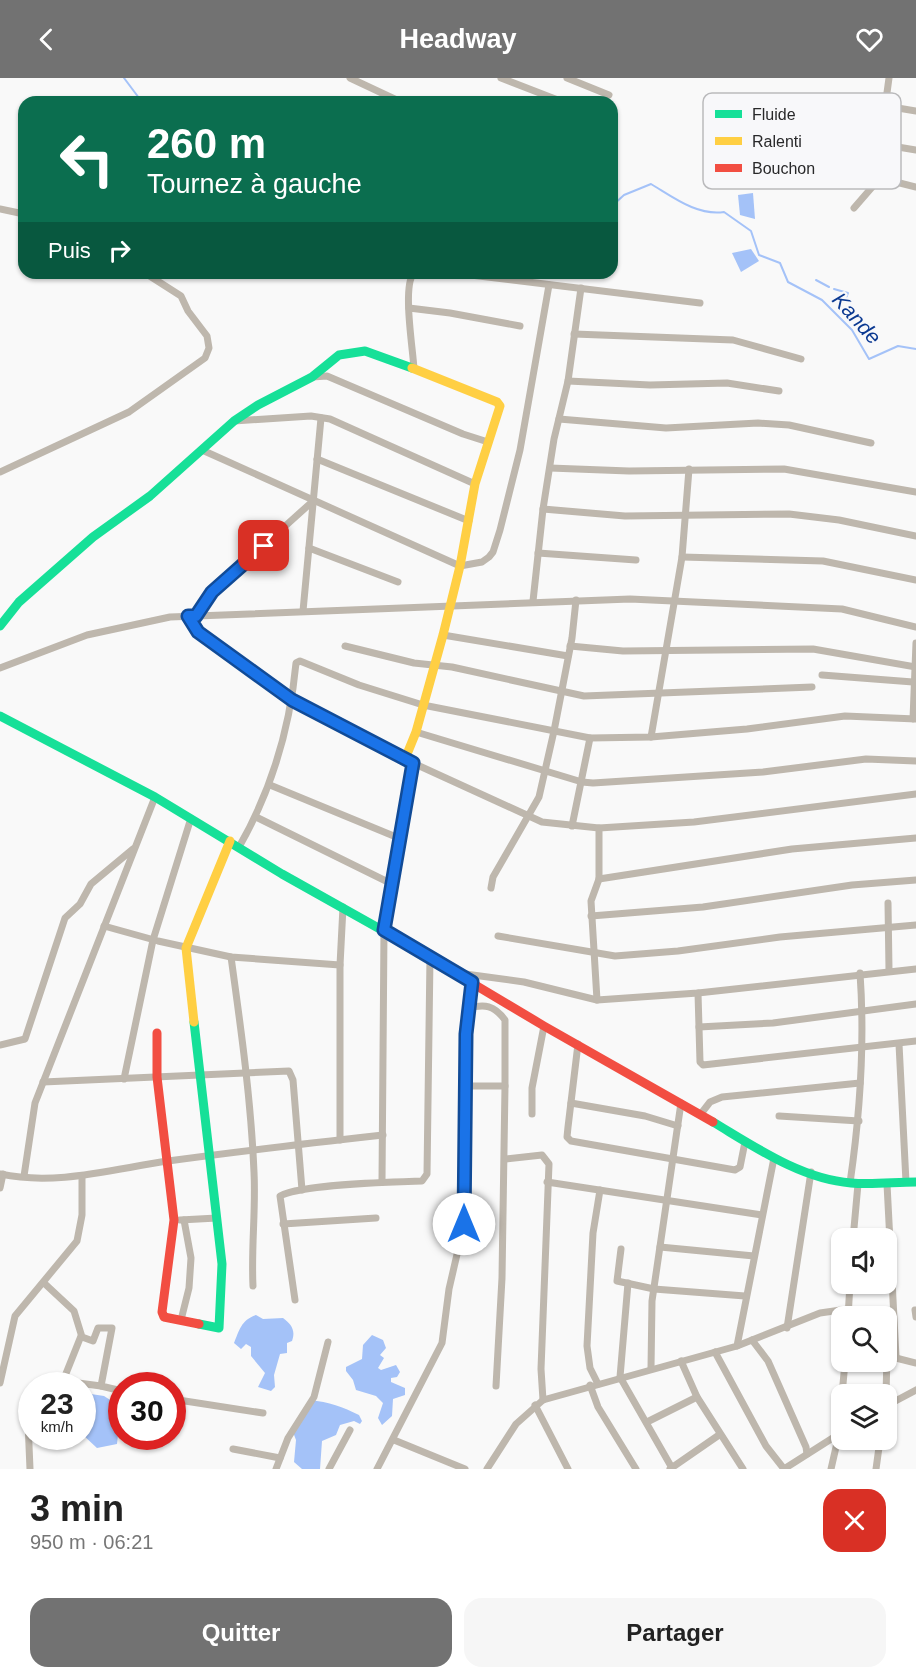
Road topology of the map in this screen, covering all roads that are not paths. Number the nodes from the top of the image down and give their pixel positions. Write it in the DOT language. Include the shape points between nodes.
graph roads {
  1 [pos="350,78"];
  2 [pos="501,78"];
  3 [pos="567,78"];
  4 [pos="889,78"];
  5 [pos="887,93"];
  6 [pos="609,95"];
  7 [pos="388,96"];
  8 [pos="548,96"];
  9 [pos="901,108"];
  10 [pos="916,111"];
  11 [pos="901,148"];
  12 [pos="916,150"];
  13 [pos="901,183"];
  14 [pos="916,187"];
  15 [pos="870,189"];
  16 [pos="854,208"];
  17 [pos="0,209"];
  18 [pos="18,213"];
  19 [pos="154,279"];
  20 [pos="412,279"];
  21 [pos="502,279"];
  22 [pos="549,285"];
  23 [pos="581,288"];
  24 [pos="700,303"];
  25 [pos="409,308"];
  26 [pos="520,326"];
  27 [pos="574,334"];
  28 [pos="801,359"];
  29 [pos="414,369"];
  30 [pos="312,377"];
  31 [pos="568,381"];
  32 [pos="779,391"];
  33 [pos="321,418"];
  34 [pos="559,420"];
  35 [pos="234,421"];
  36 [pos="488,442"];
  37 [pos="871,443"];
  38 [pos="202,450"];
  39 [pos="317,459"];
  40 [pos="550,468"];
  41 [pos="689,470"];
  42 [pos="0,472"];
  43 [pos="475,483"];
  44 [pos="916,492"];
  45 [pos="313,501"];
  46 [pos="543,509"];
  47 [pos="686,514"];
  48 [pos="469,521"];
  49 [pos="916,536"];
  50 [pos="309,548"];
  51 [pos="538,553"];
  52 [pos="682,557"];
  53 [pos="636,560"];
  54 [pos="460,566"];
  55 [pos="916,580"];
  56 [pos="398,582"];
  57 [pos="576,600"];
  58 [pos="533,601"];
  59 [pos="675,601"];
  60 [pos="451,605"];
  61 [pos="303,611"];
  62 [pos="192,616"];
  63 [pos="0,626"];
  64 [pos="916,627"];
  65 [pos="443,635"];
  66 [pos="916,643"];
  67 [pos="345,646"];
  68 [pos="570,646"];
  69 [pos="666,651"];
  70 [pos="568,656"];
  71 [pos="435,665"];
  72 [pos="915,666"];
  73 [pos="0,668"];
  74 [pos="822,675"];
  75 [pos="913,681"];
  76 [pos="812,687"];
  77 [pos="561,690"];
  78 [pos="660,693"];
  79 [pos="292,700"];
  80 [pos="423,705"];
  81 [pos="0,716"];
  82 [pos="915,719"];
  83 [pos="554,731"];
  84 [pos="416,732"];
  85 [pos="651,737"];
  86 [pos="590,738"];
  87 [pos="409,761"];
  88 [pos="916,761"];
  89 [pos="545,772"];
  90 [pos="582,782"];
  91 [pos="270,785"];
  92 [pos="916,794"];
  93 [pos="155,797"];
  94 [pos="530,815"];
  95 [pos="256,817"];
  96 [pos="191,818"];
  97 [pos="572,826"];
  98 [pos="599,828"];
  99 [pos="401,838"];
  100 [pos="916,838"];
  101 [pos="230,841"];
  102 [pos="136,846"];
  103 [pos="239,847"];
  104 [pos="599,879"];
  105 [pos="916,879"];
  106 [pos="392,884"];
  107 [pos="491,888"];
  108 [pos="888,903"];
  109 [pos="343,907"];
  110 [pos="591,916"];
  111 [pos="916,925"];
  112 [pos="104,926"];
  113 [pos="888,927"];
  114 [pos="384,930"];
  115 [pos="498,936"];
  116 [pos="153,940"];
  117 [pos="186,948"];
  118 [pos="593,953"];
  119 [pos="231,957"];
  120 [pos="430,957"];
  121 [pos="340,965"];
  122 [pos="916,969"];
  123 [pos="889,970"];
  124 [pos="458,973"];
  125 [pos="860,973"];
  126 [pos="472,982"];
  127 [pos="698,993"];
  128 [pos="597,1000"];
  129 [pos="916,1004"];
  130 [pos="468,1008"];
  131 [pos="862,1011"];
  132 [pos="544,1026"];
  133 [pos="699,1027"];
  134 [pos="156,1033"];
  135 [pos="916,1041"];
  136 [pos="578,1044"];
  137 [pos="899,1044"];
  138 [pos="0,1045"];
  139 [pos="860,1047"];
  140 [pos="247,1074"];
  141 [pos="201,1075"];
  142 [pos="157,1077"];
  143 [pos="124,1079"];
  144 [pos="43,1082"];
  145 [pos="860,1083"];
  146 [pos="466,1086"];
  147 [pos="505,1086"];
  148 [pos="571,1103"];
  149 [pos="681,1103"];
  150 [pos="532,1114"];
  151 [pos="700,1115"];
  152 [pos="779,1116"];
  153 [pos="859,1120"];
  154 [pos="678,1126"];
  155 [pos="383,1136"];
  156 [pos="340,1140"];
  157 [pos="745,1142"];
  158 [pos="300,1146"];
  159 [pos="252,1150"];
  160 [pos="210,1155"];
  161 [pos="774,1158"];
  162 [pos="506,1159"];
  163 [pos="674,1160"];
  164 [pos="167,1161"];
  165 [pos="811,1173"];
  166 [pos="1,1174"];
  167 [pos="24,1176"];
  168 [pos="82,1176"];
  169 [pos="382,1182"];
  170 [pos="547,1182"];
  171 [pos="911,1182"];
  172 [pos="854,1183"];
  173 [pos="887,1184"];
  174 [pos="0,1188"];
  175 [pos="600,1190"];
  176 [pos="302,1191"];
  177 [pos="667,1202"];
  178 [pos="762,1215"];
  179 [pos="217,1218"];
  180 [pos="376,1218"];
  181 [pos="179,1220"];
  182 [pos="283,1224"];
  183 [pos="853,1228"];
  184 [pos="660,1247"];
  185 [pos="621,1249"];
  186 [pos="754,1256"];
  187 [pos="44,1283"];
  188 [pos="628,1283"];
  189 [pos="253,1286"];
  190 [pos="654,1289"];
  191 [pos="746,1296"];
  192 [pos="295,1300"];
  193 [pos="893,1306"];
  194 [pos="831,1311"];
  195 [pos="181,1320"];
  196 [pos="787,1328"];
  197 [pos="81,1335"];
  198 [pos="752,1340"];
  199 [pos="328,1342"];
  200 [pos="737,1346"];
  201 [pos="716,1352"];
  202 [pos="897,1357"];
  203 [pos="681,1361"];
  204 [pos="916,1363"];
  205 [pos="651,1368"];
  206 [pos="620,1377"];
  207 [pos="0,1383"];
  208 [pos="594,1384"];
  209 [pos="101,1386"];
  210 [pos="496,1386"];
  211 [pos="108,1388"];
  212 [pos="916,1390"];
  213 [pos="697,1397"];
  214 [pos="543,1400"];
  215 [pos="897,1400"];
  216 [pos="186,1401"];
  217 [pos="535,1405"];
  218 [pos="263,1413"];
  219 [pos="647,1422"];
  220 [pos="350,1430"];
  221 [pos="718,1435"];
  222 [pos="831,1439"];
  223 [pos="394,1440"];
  224 [pos="233,1449"];
  225 [pos="29,1450"];
  226 [pos="836,1450"];
  227 [pos="879,1450"];
  228 [pos="807,1454"];
  229 [pos="280,1458"];
  230 [pos="671,1468"];
  231 [pos="30,1469"];
  232 [pos="276,1469"];
  233 [pos="329,1469"];
  234 [pos="377,1469"];
  235 [pos="465,1469"];
  236 [pos="487,1469"];
  237 [pos="568,1469"];
  238 [pos="636,1469"];
  239 [pos="743,1469"];
  240 [pos="784,1469"];
  241 [pos="831,1469"];
  242 [pos="876,1469"];
  1 -- 7 [label="street"];
  2 -- 8 [label="street"];
  3 -- 6 [label="street"];
  4 -- 5 [label="street"];
  9 -- 10 [label="street"];
  11 -- 12 [label="street"];
  13 -- 14 [label="street"];
  15 -- 16 [label="street"];
  17 -- 18 [label="street"];
  19 -- 42 [label="street" via="181,296 207,336 209,348 205,358 129,412"];
  20 -- 25 [label="street"];
  21 -- 22 [label="street"];
  22 -- 23 [label="street"];
  22 -- 54 [label="street" via="520,450 500,530 489,557"];
  23 -- 24 [label="street"];
  23 -- 27 [label="street"];
  25 -- 26 [label="street"];
  25 -- 29 [label="street"];
  27 -- 28 [label="street" via="733,340"];
  27 -- 31 [label="street"];
  29 -- 30 [label="street" via="381,355 351,352 339,355"];
  29 -- 36 [label="street" via="499,403"];
  30 -- 35 [label="street"];
  30 -- 36 [label="street" via="327,376"];
  31 -- 32 [label="street" via="728,383"];
  31 -- 34 [label="street"];
  33 -- 35 [label="street"];
  33 -- 39 [label="street"];
  33 -- 43 [label="street"];
  34 -- 37 [label="street" via="656,428 789,424"];
  34 -- 40 [label="street"];
  35 -- 38 [label="street"];
  36 -- 43 [label="street"];
  38 -- 45 [label="street"];
  38 -- 63 [label="street" via="18,602"];
  39 -- 45 [label="street"];
  39 -- 48 [label="street"];
  40 -- 41 [label="street"];
  40 -- 46 [label="street"];
  41 -- 44 [label="street" via="784,469"];
  41 -- 47 [label="street"];
  43 -- 48 [label="street"];
  45 -- 50 [label="street"];
  45 -- 54 [label="street"];
  45 -- 62 [label="street" via="212,592"];
  46 -- 47 [label="street" via="626,516"];
  46 -- 51 [label="street"];
  47 -- 49 [label="street" via="789,514"];
  47 -- 52 [label="street"];
  48 -- 54 [label="street"];
  50 -- 56 [label="street"];
  50 -- 61 [label="street"];
  51 -- 53 [label="street"];
  51 -- 58 [label="street"];
  52 -- 55 [label="street" via="823,561"];
  52 -- 59 [label="street"];
  54 -- 60 [label="street"];
  57 -- 58 [label="street"];
  57 -- 59 [label="street"];
  57 -- 68 [label="street"];
  58 -- 60 [label="street"];
  59 -- 64 [label="street" via="842,609"];
  59 -- 69 [label="street"];
  60 -- 61 [label="street"];
  60 -- 65 [label="street"];
  61 -- 62 [label="street"];
  62 -- 73 [label="street" via="87,635"];
  62 -- 79 [label="street" via="198,632"];
  65 -- 70 [label="street"];
  65 -- 71 [label="street"];
  66 -- 72 [label="street"];
  67 -- 71 [label="street"];
  68 -- 69 [label="street"];
  68 -- 70 [label="street"];
  69 -- 72 [label="street" via="813,649"];
  69 -- 78 [label="street"];
  70 -- 77 [label="street"];
  71 -- 77 [label="street"];
  71 -- 80 [label="street"];
  72 -- 75 [label="street"];
  74 -- 75 [label="street"];
  75 -- 82 [label="street"];
  76 -- 78 [label="street"];
  77 -- 78 [label="street" via="584,696"];
  77 -- 83 [label="street"];
  78 -- 85 [label="street"];
  79 -- 80 [label="street" via="296,663 300,661"];
  79 -- 87 [label="street"];
  79 -- 91 [label="street"];
  80 -- 83 [label="street"];
  80 -- 84 [label="street"];
  81 -- 93 [label="street"];
  82 -- 85 [label="street" via="845,716"];
  83 -- 86 [label="street"];
  83 -- 89 [label="street"];
  84 -- 87 [label="street"];
  84 -- 89 [label="street"];
  85 -- 86 [label="street"];
  86 -- 90 [label="street"];
  87 -- 94 [label="street"];
  87 -- 99 [label="street"];
  88 -- 90 [label="street" via="866,759 763,772"];
  89 -- 90 [label="street"];
  89 -- 94 [label="street"];
  90 -- 97 [label="street"];
  91 -- 95 [label="street"];
  91 -- 99 [label="street"];
  92 -- 98 [label="street" via="694,822"];
  93 -- 96 [label="street"];
  93 -- 102 [label="street"];
  94 -- 97 [label="street" via="543,822"];
  94 -- 107 [label="street" via="493,877"];
  95 -- 103 [label="street"];
  95 -- 106 [label="street"];
  96 -- 101 [label="street"];
  96 -- 116 [label="street"];
  97 -- 98 [label="street"];
  98 -- 104 [label="street"];
  99 -- 106 [label="street"];
  100 -- 104 [label="street" via="792,849"];
  101 -- 103 [label="street"];
  101 -- 117 [label="street"];
  102 -- 112 [label="street"];
  102 -- 138 [label="street" via="91,884 80,904 65,918 25,1039"];
  103 -- 109 [label="street"];
  104 -- 110 [label="street" via="591,901"];
  105 -- 110 [label="street" via="703,907"];
  106 -- 114 [label="street"];
  108 -- 113 [label="street"];
  109 -- 114 [label="street"];
  109 -- 121 [label="street"];
  110 -- 118 [label="street"];
  111 -- 113 [label="street"];
  112 -- 116 [label="street"];
  112 -- 144 [label="street"];
  113 -- 118 [label="street" via="678,951 615,956"];
  113 -- 123 [label="street"];
  114 -- 120 [label="street"];
  114 -- 155 [label="street"];
  115 -- 118 [label="street"];
  116 -- 117 [label="street"];
  116 -- 143 [label="street"];
  117 -- 119 [label="street"];
  117 -- 141 [label="street"];
  118 -- 128 [label="street"];
  119 -- 121 [label="street"];
  119 -- 140 [label="street"];
  120 -- 124 [label="street"];
  120 -- 169 [label="street" via="427,1174 422,1181"];
  121 -- 156 [label="street"];
  122 -- 123 [label="street"];
  123 -- 125 [label="street"];
  124 -- 126 [label="street"];
  124 -- 128 [label="street" via="524,982"];
  125 -- 127 [label="street"];
  125 -- 131 [label="street"];
  126 -- 130 [label="street"];
  126 -- 132 [label="street"];
  127 -- 128 [label="street"];
  127 -- 133 [label="street"];
  129 -- 131 [label="street"];
  130 -- 146 [label="street"];
  130 -- 147 [label="street" via="492,1007 504,1020"];
  131 -- 133 [label="street" via="773,1023"];
  131 -- 139 [label="street"];
  132 -- 136 [label="street"];
  132 -- 150 [label="street" via="532,1088"];
  133 -- 139 [label="street" via="703,1065"];
  134 -- 142 [label="street"];
  135 -- 137 [label="street"];
  136 -- 148 [label="street"];
  136 -- 149 [label="street"];
  137 -- 139 [label="street"];
  137 -- 171 [label="street"];
  139 -- 145 [label="street"];
  140 -- 141 [label="street"];
  140 -- 158 [label="street" via="291,1073"];
  140 -- 159 [label="street"];
  141 -- 142 [label="street"];
  141 -- 160 [label="street"];
  142 -- 143 [label="street"];
  142 -- 164 [label="street"];
  143 -- 144 [label="street"];
  144 -- 167 [label="street" via="35,1103"];
  145 -- 151 [label="street" via="722,1097 710,1102"];
  145 -- 153 [label="street"];
  146 -- 147 [label="street"];
  146 -- 223 [label="street" via="464,1224 442,1343"];
  147 -- 162 [label="street"];
  148 -- 154 [label="street"];
  148 -- 163 [label="street" via="567,1137 571,1141"];
  149 -- 151 [label="street"];
  149 -- 154 [label="street"];
  151 -- 157 [label="street"];
  152 -- 153 [label="street"];
  153 -- 172 [label="street"];
  154 -- 163 [label="street"];
  155 -- 156 [label="street"];
  155 -- 169 [label="street"];
  156 -- 158 [label="street"];
  157 -- 161 [label="street"];
  157 -- 163 [label="street" via="740,1167 735,1170"];
  158 -- 159 [label="street"];
  158 -- 176 [label="street"];
  159 -- 160 [label="street"];
  159 -- 189 [label="street"];
  160 -- 164 [label="street"];
  160 -- 179 [label="street"];
  161 -- 165 [label="street"];
  161 -- 178 [label="street"];
  162 -- 170 [label="street" via="542,1155 549,1164"];
  162 -- 210 [label="street"];
  163 -- 177 [label="street"];
  164 -- 168 [label="street"];
  164 -- 181 [label="street"];
  165 -- 172 [label="street"];
  165 -- 196 [label="street"];
  166 -- 167 [label="street"];
  166 -- 174 [label="street"];
  167 -- 168 [label="street"];
  168 -- 187 [label="street" via="77,1241"];
  169 -- 176 [label="street"];
  170 -- 175 [label="street"];
  170 -- 214 [label="street"];
  171 -- 173 [label="street"];
  172 -- 173 [label="street"];
  172 -- 183 [label="street"];
  173 -- 193 [label="street"];
  175 -- 177 [label="street"];
  175 -- 208 [label="street" via="593,1233 587,1346"];
  176 -- 182 [label="street" via="280,1196"];
  177 -- 178 [label="street"];
  177 -- 184 [label="street"];
  178 -- 186 [label="street"];
  179 -- 181 [label="street"];
  179 -- 195 [label="street" via="222,1264 220,1327"];
  180 -- 182 [label="street"];
  181 -- 195 [label="street" via="190,1265"];
  181 -- 195 [label="street" via="162,1312 164,1317"];
  182 -- 192 [label="street"];
  184 -- 186 [label="street"];
  184 -- 190 [label="street"];
  185 -- 188 [label="street" via="615,1279"];
  186 -- 191 [label="street"];
  187 -- 197 [label="street" via="75,1312"];
  187 -- 207 [label="street" via="13,1322"];
  188 -- 190 [label="street"];
  188 -- 206 [label="street"];
  190 -- 191 [label="street"];
  190 -- 205 [label="street"];
  191 -- 200 [label="street"];
  194 -- 196 [label="street"];
  196 -- 198 [label="street"];
  197 -- 209 [label="street" via="63,1381"];
  197 -- 209 [label="street" via="93,1341 98,1328 112,1328"];
  198 -- 200 [label="street"];
  198 -- 228 [label="street" via="768,1361"];
  199 -- 229 [label="street" via="314,1397"];
  200 -- 201 [label="street"];
  201 -- 203 [label="street"];
  201 -- 240 [label="street" via="766,1446"];
  202 -- 204 [label="street"];
  203 -- 205 [label="street"];
  203 -- 213 [label="street"];
  205 -- 206 [label="street"];
  206 -- 208 [label="street"];
  206 -- 219 [label="street"];
  208 -- 214 [label="street"];
  208 -- 238 [label="street" via="598,1407"];
  209 -- 211 [label="street"];
  212 -- 215 [label="street"];
  213 -- 219 [label="street"];
  213 -- 221 [label="street"];
  214 -- 217 [label="street"];
  216 -- 218 [label="street"];
  217 -- 236 [label="street" via="508,1435"];
  217 -- 237 [label="street"];
  219 -- 230 [label="street"];
  220 -- 233 [label="street"];
  221 -- 230 [label="street"];
  221 -- 239 [label="street"];
  222 -- 228 [label="street"];
  223 -- 234 [label="street"];
  223 -- 235 [label="street"];
  224 -- 229 [label="street"];
  225 -- 231 [label="street"];
  226 -- 241 [label="street"];
  227 -- 242 [label="street"];
  228 -- 240 [label="street"];
  229 -- 232 [label="street"];
}
